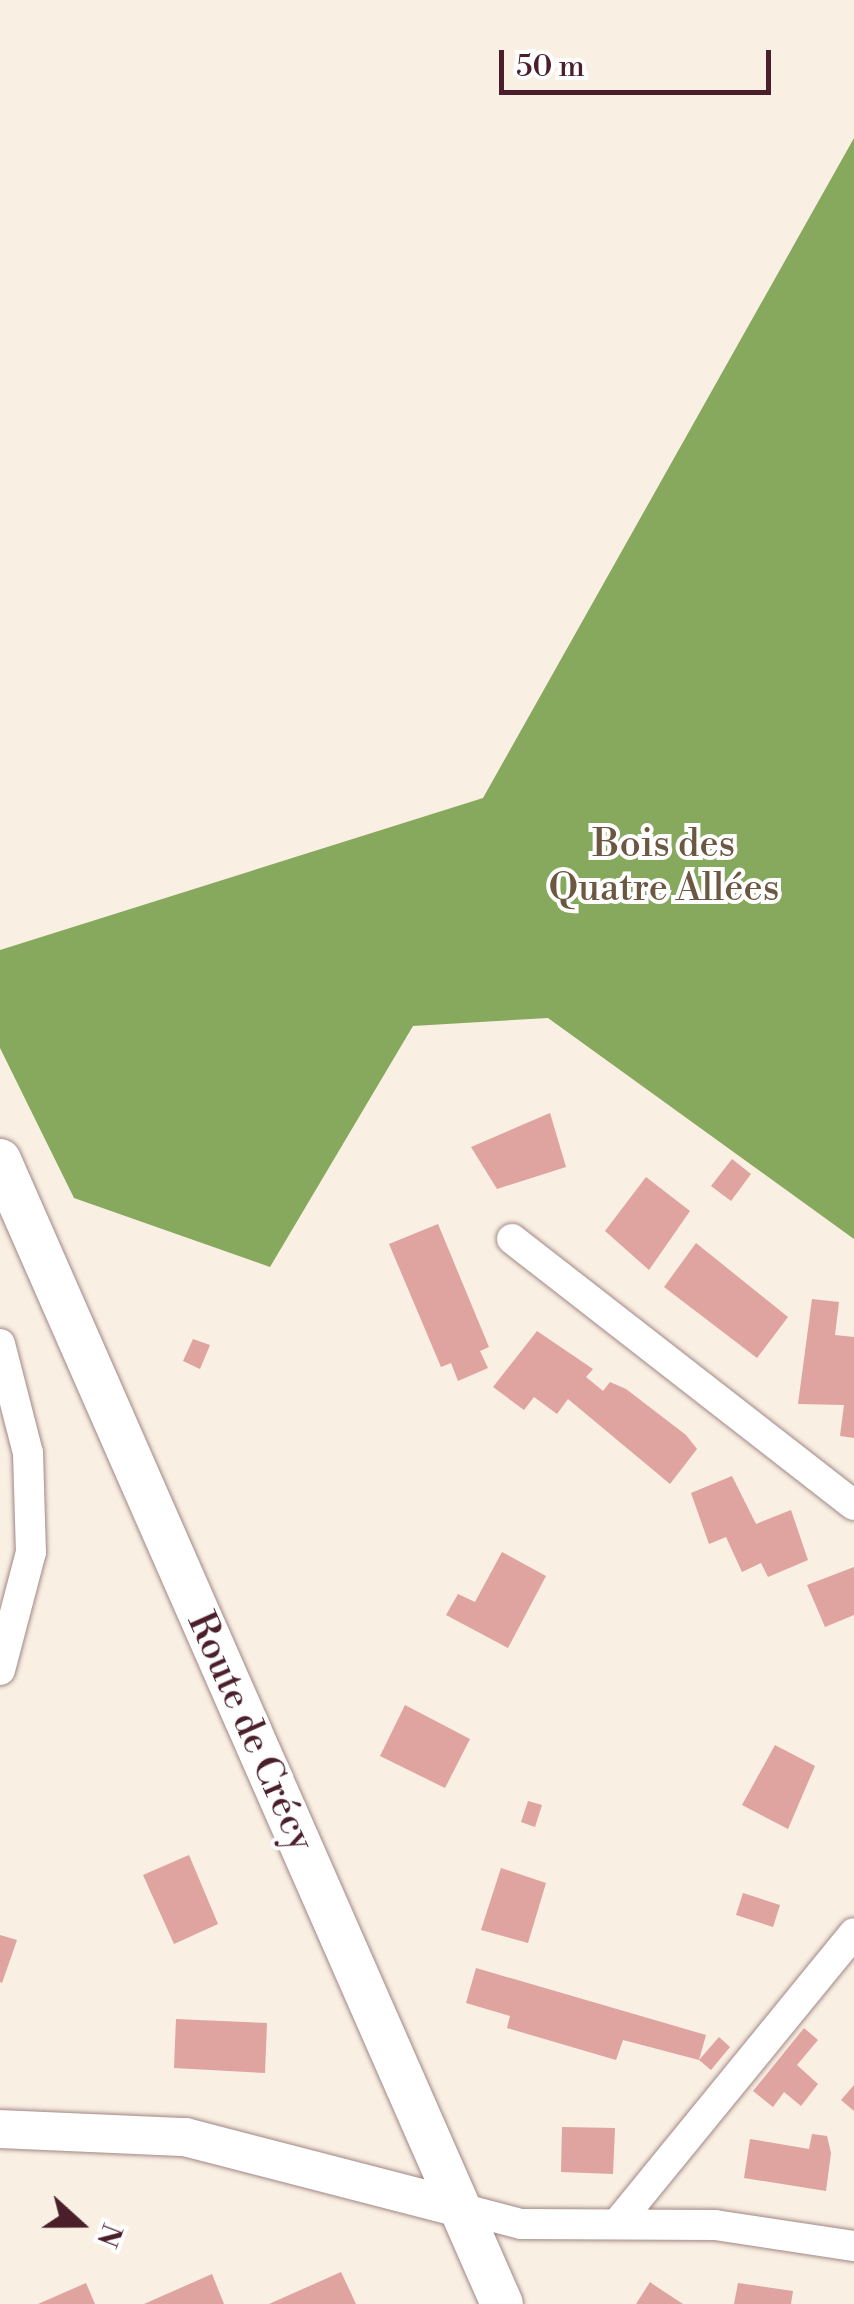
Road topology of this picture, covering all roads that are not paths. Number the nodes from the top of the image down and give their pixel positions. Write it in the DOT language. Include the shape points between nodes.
graph roads {
  1 [pos="0,1160"];
  2 [pos="512,1239"];
  3 [pos="0,1344"];
  4 [pos="854,1505"];
  5 [pos="0,1670"];
  6 [pos="854,1934"];
  7 [pos="0,2130"];
  8 [pos="460,2208"];
  9 [pos="620,2220"];
  10 [pos="849,2237"];
  11 [pos="502,2304"];
  1 -- 8 [label="main road, Route de Crécy"];
  2 -- 4 [label="street"];
  3 -- 5 [label="street" via="28,1454 31,1552"];
  6 -- 9 [label="street"];
  7 -- 8 [label="street" via="185,2137"];
  8 -- 9 [label="street" via="520,2224"];
  8 -- 11 [label="main road, Route de Crécy"];
  9 -- 10 [label="street"];
}
